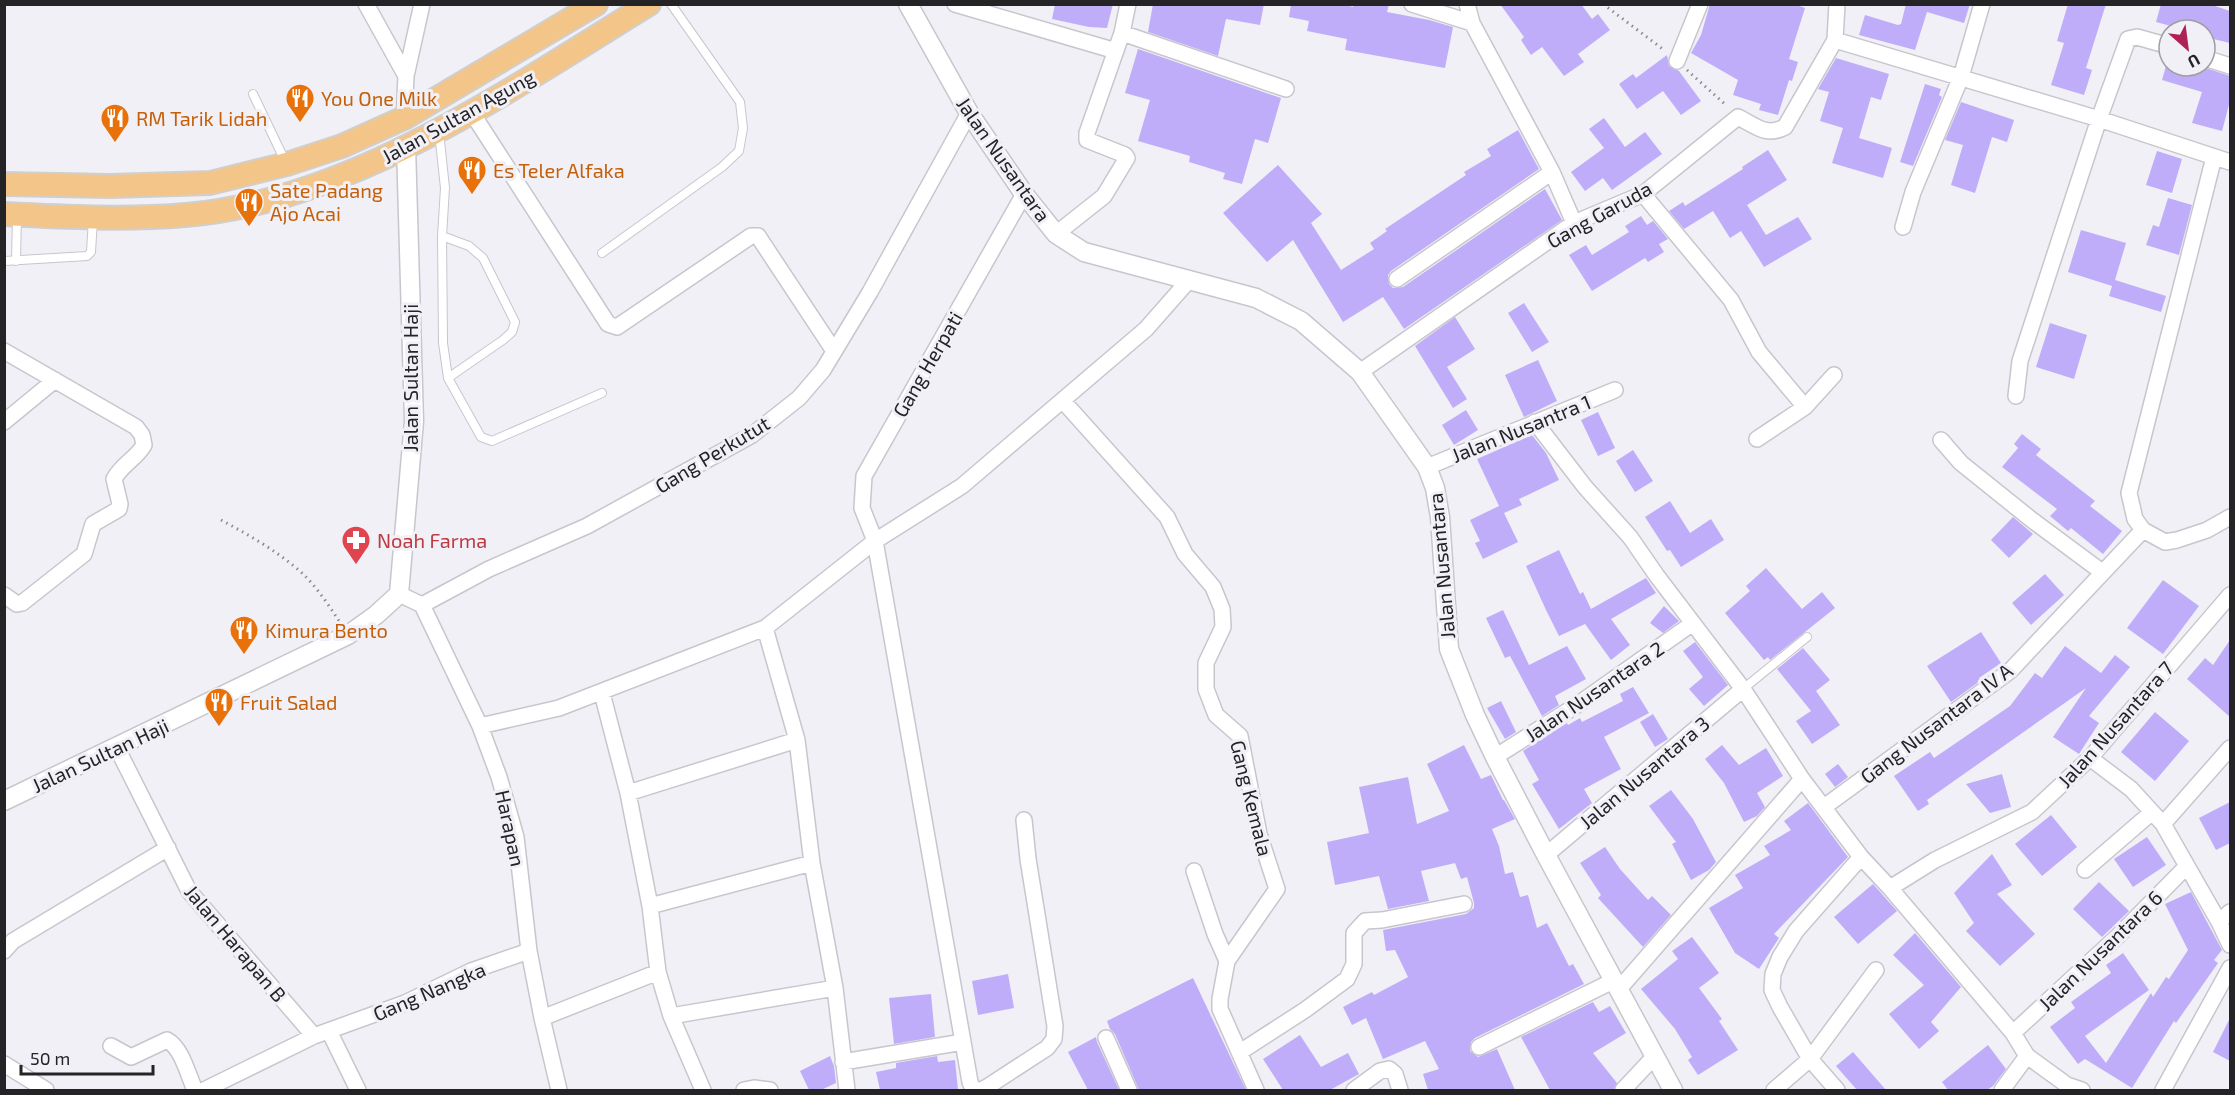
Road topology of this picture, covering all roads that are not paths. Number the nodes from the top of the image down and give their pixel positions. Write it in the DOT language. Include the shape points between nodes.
graph roads {
  1 [pos="366,4"];
  2 [pos="422,4"];
  3 [pos="596,4"];
  4 [pos="649,4"];
  5 [pos="670,4"];
  6 [pos="908,4"];
  7 [pos="955,4"];
  8 [pos="1128,4"];
  9 [pos="1412,4"];
  10 [pos="1467,4"];
  11 [pos="1700,4"];
  12 [pos="1838,4"];
  13 [pos="1982,4"];
  14 [pos="1472,23"];
  15 [pos="1122,33"];
  16 [pos="1835,40"];
  17 [pos="2157,43"];
  18 [pos="1116,51"];
  19 [pos="1677,61"];
  20 [pos="406,76"];
  21 [pos="1961,77"];
  22 [pos="1286,89"];
  23 [pos="253,94"];
  24 [pos="472,113"];
  25 [pos="969,113"];
  26 [pos="404,118"];
  27 [pos="2099,119"];
  28 [pos="439,129"];
  29 [pos="406,146"];
  30 [pos="2214,157"];
  31 [pos="2230,162"];
  32 [pos="287,164"];
  33 [pos="1552,172"];
  34 [pos="4,184"];
  35 [pos="1024,194"];
  36 [pos="1643,194"];
  37 [pos="11,215"];
  38 [pos="93,218"];
  39 [pos="1574,223"];
  40 [pos="1903,227"];
  41 [pos="1056,234"];
  42 [pos="442,236"];
  43 [pos="602,253"];
  44 [pos="4,261"];
  45 [pos="16,261"];
  46 [pos="1190,279"];
  47 [pos="1397,279"];
  48 [pos="4,351"];
  49 [pos="834,351"];
  50 [pos="1360,372"];
  51 [pos="1834,375"];
  52 [pos="448,378"];
  53 [pos="56,380"];
  54 [pos="1615,390"];
  55 [pos="602,393"];
  56 [pos="2016,396"];
  57 [pos="1063,401"];
  58 [pos="1805,407"];
  59 [pos="4,422"];
  60 [pos="1535,422"];
  61 [pos="1757,439"];
  62 [pos="1941,440"];
  63 [pos="1427,467"];
  64 [pos="2230,517"];
  65 [pos="2143,530"];
  66 [pos="875,541"];
  67 [pos="2102,572"];
  68 [pos="399,594"];
  69 [pos="4,595"];
  70 [pos="2230,595"];
  71 [pos="422,605"];
  72 [pos="1693,623"];
  73 [pos="765,628"];
  74 [pos="1807,637"];
  75 [pos="1743,689"];
  76 [pos="602,693"];
  77 [pos="480,726"];
  78 [pos="797,740"];
  79 [pos="117,748"];
  80 [pos="2230,748"];
  81 [pos="1495,757"];
  82 [pos="2090,758"];
  83 [pos="1802,779"];
  84 [pos="628,793"];
  85 [pos="4,801"];
  86 [pos="1824,807"];
  87 [pos="2151,813"];
  88 [pos="1024,820"];
  89 [pos="2163,824"];
  90 [pos="168,848"];
  91 [pos="1546,855"];
  92 [pos="1861,857"];
  93 [pos="812,863"];
  94 [pos="2187,866"];
  95 [pos="2085,870"];
  96 [pos="1194,871"];
  97 [pos="1890,888"];
  98 [pos="1464,904"];
  99 [pos="650,906"];
  100 [pos="2225,917"];
  101 [pos="2230,945"];
  102 [pos="4,951"];
  103 [pos="529,951"];
  104 [pos="1227,961"];
  105 [pos="2230,968"];
  106 [pos="1876,970"];
  107 [pos="658,972"];
  108 [pos="1617,985"];
  109 [pos="835,988"];
  110 [pos="671,1016"];
  111 [pos="542,1018"];
  112 [pos="330,1031"];
  113 [pos="2013,1033"];
  114 [pos="314,1036"];
  115 [pos="1107,1038"];
  116 [pos="963,1041"];
  117 [pos="111,1046"];
  118 [pos="1479,1047"];
  119 [pos="1240,1052"];
  120 [pos="1655,1056"];
  121 [pos="2027,1056"];
  122 [pos="1810,1059"];
  123 [pos="843,1062"];
  124 [pos="4,1064"];
  125 [pos="988,1089"];
  126 [pos="46,1090"];
  127 [pos="195,1090"];
  128 [pos="204,1090"];
  129 [pos="358,1090"];
  130 [pos="559,1090"];
  131 [pos="703,1090"];
  132 [pos="744,1090"];
  133 [pos="770,1090"];
  134 [pos="847,1090"];
  135 [pos="1129,1090"];
  136 [pos="1256,1090"];
  137 [pos="1354,1090"];
  138 [pos="1400,1090"];
  139 [pos="1623,1090"];
  140 [pos="1673,1090"];
  141 [pos="1774,1090"];
  142 [pos="1837,1090"];
  143 [pos="2002,1090"];
  144 [pos="2082,1090"];
  145 [pos="2163,1090"];
  1 -- 20 [label="street"];
  2 -- 20 [label="street"];
  3 -- 26 [label="main road, Jalan Sultan Agung"];
  4 -- 24 [label="main road, Jalan Sultan Agung"];
  5 -- 43 [label="lane" via="740,102 743,128 739,151 723,167"];
  6 -- 25 [label="street, Jalan Nusantara"];
  7 -- 18 [label="street"];
  8 -- 15 [label="street"];
  9 -- 14 [label="street"];
  10 -- 14 [label="street"];
  11 -- 19 [label="street"];
  12 -- 16 [label="street"];
  13 -- 21 [label="street"];
  14 -- 33 [label="street"];
  15 -- 18 [label="street"];
  15 -- 22 [label="street"];
  16 -- 21 [label="street"];
  16 -- 36 [label="street, Gang Garuda" via="1785,127 1774,133 1738,117"];
  17 -- 27 [label="street" via="2137,37 2128,39"];
  18 -- 41 [label="street" via="1087,140 1127,158 1104,196"];
  20 -- 26 [label="street"];
  21 -- 27 [label="street"];
  21 -- 40 [label="street" via="1913,192"];
  23 -- 32 [label="lane"];
  24 -- 28 [label="main road, Jalan Sultan Agung"];
  24 -- 49 [label="street" via="608,324 617,327 751,236 758,236"];
  25 -- 35 [label="street, Jalan Nusantara"];
  25 -- 49 [label="street, Gang Perkutut"];
  26 -- 32 [label="main road, Jalan Sultan Agung" via="342,146"];
  27 -- 30 [label="street"];
  27 -- 56 [label="street" via="2020,361"];
  28 -- 29 [label="main road, Jalan Sultan Agung"];
  28 -- 42 [label="lane" via="445,188"];
  29 -- 38 [label="main road, Jalan Sultan Agung" via="355,171 242,206 187,215"];
  29 -- 68 [label="street, Jalan Sultan Haji" via="414,421"];
  30 -- 31 [label="street"];
  30 -- 65 [label="street" via="2129,493 2135,519"];
  32 -- 34 [label="main road, Jalan Sultan Agung" via="210,183"];
  33 -- 39 [label="street"];
  33 -- 47 [label="street"];
  35 -- 41 [label="street, Jalan Nusantara"];
  35 -- 66 [label="street, Gang Herpati" via="864,476 862,508"];
  36 -- 39 [label="street, Gang Garuda"];
  36 -- 58 [label="street" via="1731,300 1759,352"];
  37 -- 38 [label="main road, Jalan Sultan Agung"];
  37 -- 45 [label="lane"];
  38 -- 45 [label="lane" via="91,252 87,256"];
  39 -- 50 [label="street, Gang Garuda"];
  41 -- 46 [label="street, Jalan Nusantara" via="1084,252"];
  42 -- 52 [label="lane" via="442,343"];
  42 -- 52 [label="lane" via="477,251 483,258 515,322 512,332 503,340"];
  44 -- 45 [label="lane"];
  46 -- 50 [label="street, Jalan Nusantara" via="1256,298 1301,321"];
  46 -- 57 [label="street" via="1146,329"];
  48 -- 53 [label="street"];
  49 -- 71 [label="street, Gang Perkutut" via="799,398 752,435 587,526 489,569"];
  50 -- 63 [label="street, Jalan Nusantara"];
  51 -- 58 [label="street"];
  52 -- 55 [label="lane" via="481,436 492,441"];
  53 -- 59 [label="street"];
  53 -- 69 [label="street" via="136,427 144,445 119,469 114,479 119,509 93,524 84,554 22,603 16,604"];
  54 -- 60 [label="street, Jalan Nusantra 1"];
  57 -- 66 [label="street" via="962,486"];
  57 -- 104 [label="street, Gang Kemala" via="1167,517 1185,554 1213,586 1222,609 1223,627 1206,663 1206,689 1216,715 1240,736 1259,834 1276,889"];
  58 -- 61 [label="street"];
  60 -- 63 [label="street, Jalan Nusantra 1"];
  60 -- 72 [label="street" via="1630,537"];
  62 -- 67 [label="street" via="1961,463"];
  63 -- 81 [label="street, Jalan Nusantara" via="1440,517 1449,649"];
  64 -- 65 [label="street" via="2206,530 2165,542"];
  65 -- 67 [label="street, Gang Nusantara IV A"];
  66 -- 73 [label="street"];
  66 -- 116 [label="street, Gang Herpati"];
  67 -- 86 [label="street, Gang Nusantara IV A" via="2010,671"];
  68 -- 71 [label="street"];
  68 -- 79 [label="street, Jalan Sultan Haji" via="348,635"];
  70 -- 82 [label="street, Jalan Nusantara 7"];
  71 -- 77 [label="street, Harapan"];
  72 -- 75 [label="street"];
  72 -- 81 [label="street, Jalan Nusantara 2"];
  73 -- 76 [label="street"];
  73 -- 78 [label="street"];
  74 -- 75 [label="lane"];
  75 -- 83 [label="street"];
  75 -- 91 [label="street, Jalan Nusantara 3"];
  76 -- 77 [label="street" via="559,708"];
  76 -- 84 [label="street"];
  77 -- 103 [label="street, Harapan" via="500,777 516,837"];
  78 -- 84 [label="street"];
  78 -- 93 [label="street"];
  79 -- 85 [label="street, Jalan Sultan Haji"];
  79 -- 90 [label="street, Jalan Harapan B"];
  80 -- 89 [label="street"];
  81 -- 91 [label="street, Jalan Nusantara"];
  82 -- 87 [label="street" via="2131,789"];
  82 -- 97 [label="street, Jalan Nusantara 7" via="2032,812 1935,860"];
  83 -- 86 [label="street"];
  83 -- 108 [label="street"];
  84 -- 99 [label="street"];
  86 -- 92 [label="street"];
  87 -- 89 [label="street"];
  87 -- 95 [label="street"];
  88 -- 125 [label="street" via="1054,1039"];
  89 -- 94 [label="street"];
  90 -- 102 [label="street" via="13,941"];
  90 -- 114 [label="street, Jalan Harapan B" via="189,891"];
  91 -- 108 [label="street, Jalan Nusantara"];
  92 -- 97 [label="street"];
  92 -- 122 [label="street" via="1796,931 1773,975 1772,990"];
  93 -- 99 [label="street"];
  93 -- 109 [label="street"];
  94 -- 100 [label="street"];
  94 -- 113 [label="street, Jalan Nusantara 6"];
  96 -- 104 [label="street"];
  97 -- 113 [label="street"];
  98 -- 119 [label="street" via="1365,921 1354,933 1354,964 1347,979"];
  99 -- 107 [label="street"];
  100 -- 101 [label="street"];
  103 -- 111 [label="street, Harapan"];
  103 -- 112 [label="street, Gang Nangka" via="471,971 405,1003"];
  104 -- 119 [label="street" via="1220,1009"];
  105 -- 145 [label="street"];
  106 -- 122 [label="street"];
  107 -- 110 [label="street"];
  107 -- 111 [label="street"];
  108 -- 118 [label="street"];
  108 -- 120 [label="street, Jalan Nusantara"];
  109 -- 110 [label="street"];
  109 -- 123 [label="street"];
  110 -- 131 [label="street"];
  111 -- 130 [label="street, Harapan"];
  112 -- 114 [label="street, Gang Nangka"];
  112 -- 129 [label="street"];
  113 -- 121 [label="street"];
  114 -- 128 [label="street, Gang Nangka"];
  115 -- 135 [label="street"];
  116 -- 123 [label="street"];
  116 -- 125 [label="street, Gang Herpati" via="969,1082 973,1089"];
  117 -- 127 [label="street" via="131,1057 171,1041"];
  119 -- 136 [label="street"];
  120 -- 139 [label="street"];
  120 -- 140 [label="street, Jalan Nusantara"];
  121 -- 143 [label="street"];
  121 -- 144 [label="street" via="2067,1085"];
  122 -- 141 [label="street"];
  122 -- 142 [label="street"];
  123 -- 134 [label="street"];
  124 -- 126 [label="street"];
  132 -- 133 [label="street"];
  137 -- 138 [label="street" via="1389,1069"];
}
